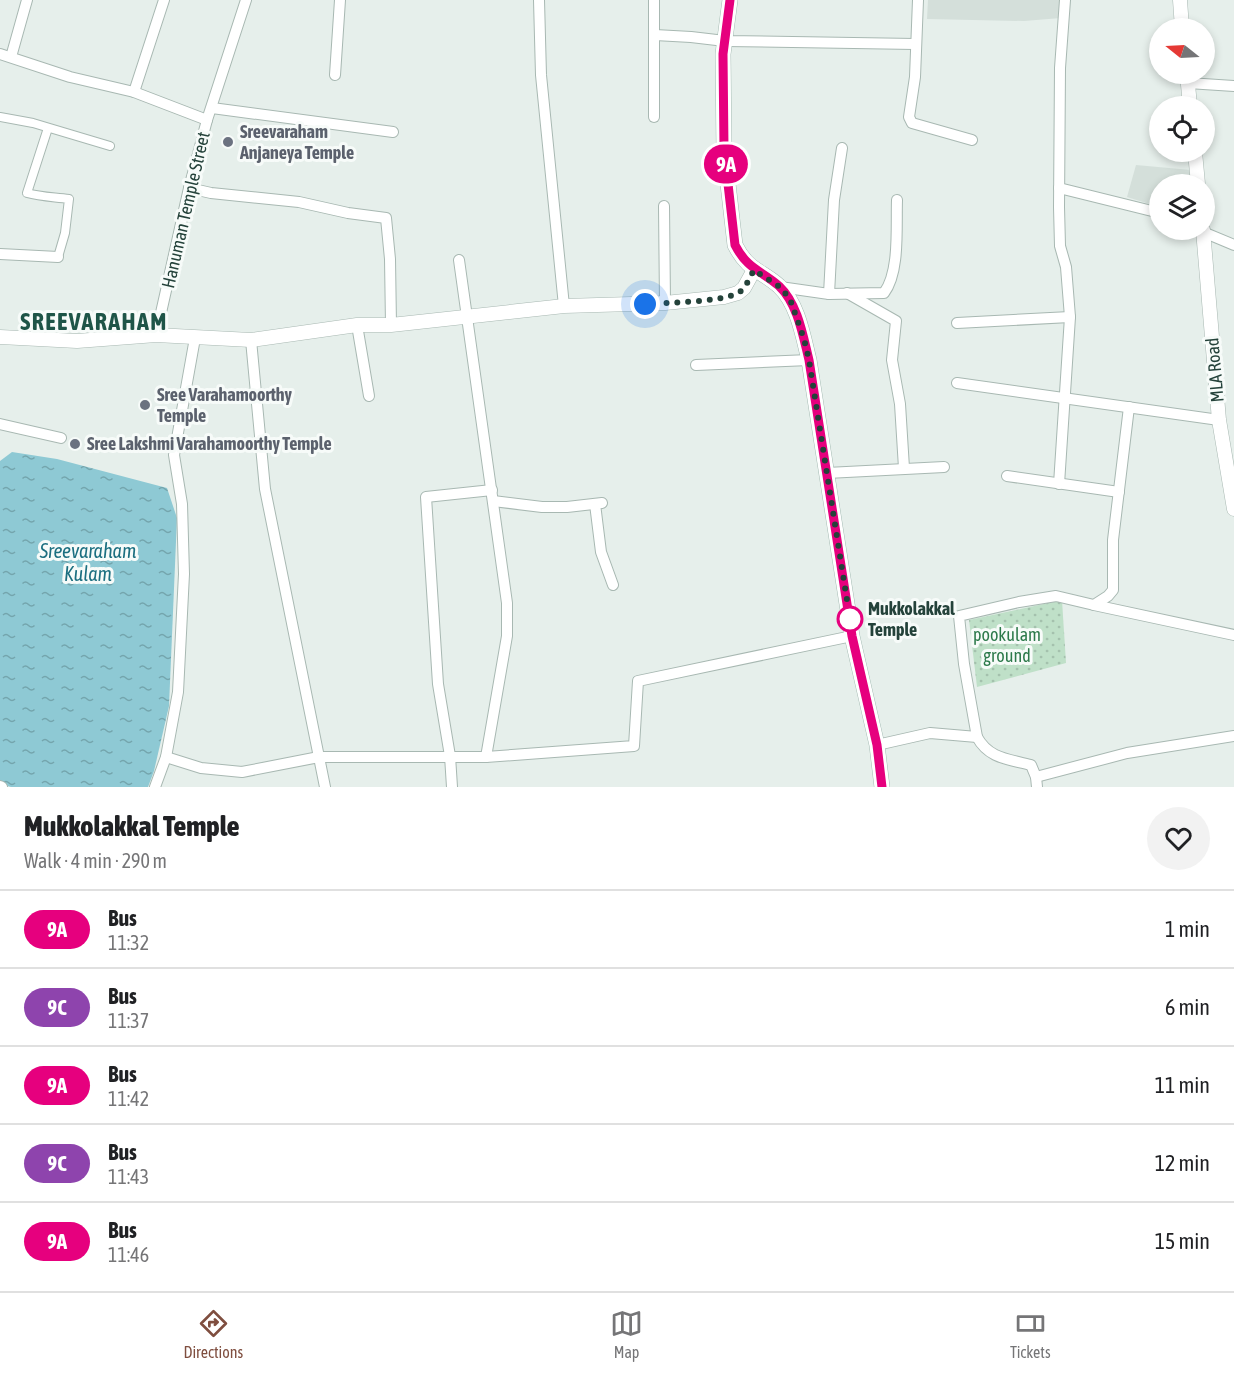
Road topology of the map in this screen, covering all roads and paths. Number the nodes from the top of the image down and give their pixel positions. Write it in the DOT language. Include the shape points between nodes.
graph roads {
  1 [pos="27,0"];
  2 [pos="163,0"];
  3 [pos="246,0"];
  4 [pos="340,0"];
  5 [pos="539,0"];
  6 [pos="654,0"];
  7 [pos="730,0"];
  8 [pos="918,0"];
  9 [pos="1065,0"];
  10 [pos="1180,0"];
  11 [pos="1181,18"];
  12 [pos="655,35"];
  13 [pos="725,41"];
  14 [pos="915,44"];
  15 [pos="0,54"];
  16 [pos="11,57"];
  17 [pos="335,75"];
  18 [pos="1215,83"];
  19 [pos="1234,86"];
  20 [pos="135,87"];
  21 [pos="212,108"];
  22 [pos="0,117"];
  23 [pos="654,117"];
  24 [pos="207,120"];
  25 [pos="48,128"];
  26 [pos="393,132"];
  27 [pos="972,140"];
  28 [pos="110,146"];
  29 [pos="842,148"];
  30 [pos="189,188"];
  31 [pos="1059,188"];
  32 [pos="897,200"];
  33 [pos="663,206"];
  34 [pos="1149,210"];
  35 [pos="1215,236"];
  36 [pos="1204,240"];
  37 [pos="1234,245"];
  38 [pos="0,254"];
  39 [pos="58,257"];
  40 [pos="459,260"];
  41 [pos="754,270"];
  42 [pos="780,287"];
  43 [pos="847,293"];
  44 [pos="829,294"];
  45 [pos="665,303"];
  46 [pos="564,306"];
  47 [pos="468,316"];
  48 [pos="1070,316"];
  49 [pos="957,323"];
  50 [pos="357,325"];
  51 [pos="391,325"];
  52 [pos="156,335"];
  53 [pos="0,337"];
  54 [pos="195,338"];
  55 [pos="251,340"];
  56 [pos="809,360"];
  57 [pos="696,365"];
  58 [pos="957,383"];
  59 [pos="369,396"];
  60 [pos="1064,398"];
  61 [pos="1129,407"];
  62 [pos="1219,420"];
  63 [pos="0,424"];
  64 [pos="61,438"];
  65 [pos="944,467"];
  66 [pos="904,468"];
  67 [pos="827,473"];
  68 [pos="1007,476"];
  69 [pos="1059,484"];
  70 [pos="1119,492"];
  71 [pos="493,495"];
  72 [pos="1234,509"];
  73 [pos="613,585"];
  74 [pos="1094,605"];
  75 [pos="1234,635"];
  76 [pos="852,636"];
  77 [pos="1234,736"];
  78 [pos="977,737"];
  79 [pos="877,745"];
  80 [pos="450,756"];
  81 [pos="319,757"];
  82 [pos="486,757"];
  83 [pos="166,758"];
  84 [pos="1037,782"];
  85 [pos="155,787"];
  86 [pos="325,787"];
  87 [pos="452,787"];
  88 [pos="882,787"];
  1 -- 16 [label="street"];
  2 -- 20 [label="street"];
  3 -- 21 [label="street, Hanuman Temple Street"];
  4 -- 17 [label="street"];
  5 -- 46 [label="street" via="541,75"];
  6 -- 12 [label="street"];
  7 -- 13 [label="main road"];
  8 -- 14 [label="street"];
  9 -- 31 [label="street"];
  10 -- 11 [label="street"];
  12 -- 13 [label="street"];
  12 -- 23 [label="street"];
  13 -- 14 [label="street"];
  13 -- 41 [label="main road" via="724,149 735,245 741,258"];
  14 -- 27 [label="street" via="909,117 912,123"];
  15 -- 16 [label="street"];
  16 -- 20 [label="street" via="70,77"];
  18 -- 19 [label="street"];
  20 -- 24 [label="street"];
  21 -- 24 [label="street, Hanuman Temple Street"];
  21 -- 26 [label="street"];
  22 -- 25 [label="street"];
  24 -- 30 [label="street, Hanuman Temple Street"];
  25 -- 28 [label="street"];
  25 -- 39 [label="street" via="27,193 69,200"];
  29 -- 44 [label="street" via="834,200"];
  30 -- 51 [label="street" via="386,218"];
  30 -- 52 [label="street, Hanuman Temple Street"];
  31 -- 34 [label="street"];
  31 -- 48 [label="street" via="1060,246"];
  32 -- 43 [label="street" via="894,272 889,286 884,293"];
  33 -- 45 [label="street"];
  35 -- 37 [label="street"];
  36 -- 62 [label="street, MLA Road"];
  38 -- 39 [label="street"];
  40 -- 47 [label="street"];
  41 -- 42 [label="main road"];
  41 -- 45 [label="street" via="738,293"];
  42 -- 44 [label="street"];
  42 -- 56 [label="main road" via="794,309"];
  43 -- 44 [label="street"];
  43 -- 66 [label="street" via="896,321 892,360 900,404"];
  45 -- 46 [label="street"];
  46 -- 47 [label="street"];
  47 -- 51 [label="street"];
  47 -- 71 [label="street"];
  48 -- 49 [label="street"];
  48 -- 60 [label="street"];
  50 -- 51 [label="street"];
  50 -- 55 [label="street"];
  50 -- 59 [label="street"];
  52 -- 53 [label="street" via="77,341"];
  52 -- 54 [label="street"];
  54 -- 55 [label="street"];
  54 -- 83 [label="street" via="174,455 182,504 184,574 178,692"];
  55 -- 81 [label="street" via="265,489"];
  56 -- 57 [label="street"];
  56 -- 67 [label="main road"];
  58 -- 60 [label="street"];
  60 -- 61 [label="street"];
  60 -- 69 [label="street"];
  61 -- 62 [label="street"];
  61 -- 70 [label="street"];
  62 -- 72 [label="street, MLA Road"];
  63 -- 64 [label="street"];
  65 -- 66 [label="street"];
  66 -- 67 [label="street"];
  67 -- 76 [label="main road"];
  68 -- 69 [label="street"];
  69 -- 70 [label="street"];
  70 -- 74 [label="street" via="1113,540 1113,590"];
  71 -- 73 [label="street" via="542,507 598,503 601,552"];
  71 -- 80 [label="street" via="426,497 438,684"];
  71 -- 82 [label="street" via="507,603 507,636"];
  74 -- 75 [label="street"];
  74 -- 78 [label="street" via="1056,596 959,616"];
  76 -- 79 [label="main road"];
  76 -- 82 [label="street" via="638,681 634,746"];
  77 -- 84 [label="street" via="1127,753"];
  78 -- 79 [label="street" via="930,732"];
  78 -- 84 [label="street" via="983,748 995,756 1031,765"];
  79 -- 88 [label="main road"];
  80 -- 81 [label="street"];
  80 -- 82 [label="street"];
  80 -- 87 [label="street"];
  81 -- 83 [label="street" via="242,772 201,768"];
  81 -- 86 [label="street"];
  83 -- 85 [label="street"];
}
